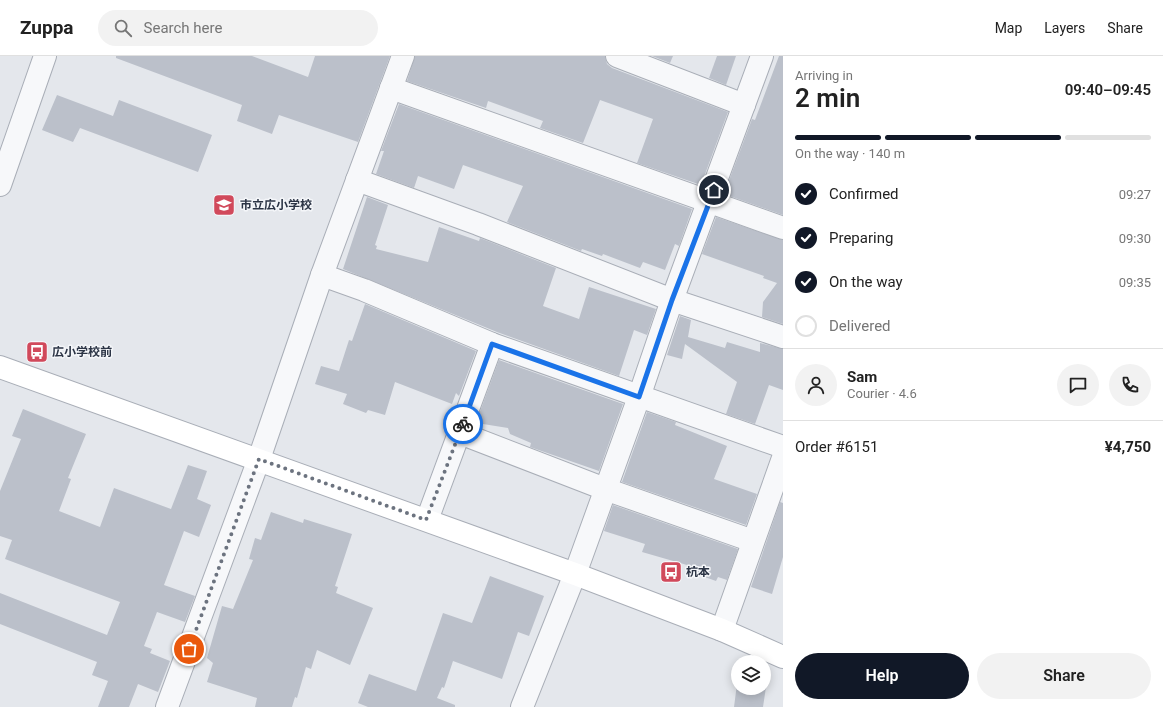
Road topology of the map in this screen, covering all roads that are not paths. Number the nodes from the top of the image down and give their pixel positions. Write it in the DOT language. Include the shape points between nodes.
graph roads {
  1 [pos="45,56"];
  2 [pos="403,56"];
  3 [pos="617,56"];
  4 [pos="762,56"];
  5 [pos="391,88"];
  6 [pos="744,105"];
  7 [pos="7,138"];
  8 [pos="357,180"];
  9 [pos="0,186"];
  10 [pos="709,202"];
  11 [pos="783,228"];
  12 [pos="322,275"];
  13 [pos="672,300"];
  14 [pos="783,337"];
  15 [pos="492,344"];
  16 [pos="0,367"];
  17 [pos="639,397"];
  18 [pos="460,433"];
  19 [pos="783,447"];
  20 [pos="783,458"];
  21 [pos="259,459"];
  22 [pos="605,489"];
  23 [pos="426,520"];
  24 [pos="753,541"];
  25 [pos="575,574"];
  26 [pos="722,630"];
  27 [pos="783,657"];
  28 [pos="167,707"];
  29 [pos="522,707"];
  1 -- 7 [label="street"];
  2 -- 5 [label="street"];
  3 -- 6 [label="street"];
  4 -- 6 [label="street"];
  5 -- 8 [label="street"];
  5 -- 10 [label="street"];
  6 -- 10 [label="street"];
  7 -- 9 [label="street"];
  8 -- 12 [label="street"];
  8 -- 13 [label="street"];
  10 -- 11 [label="street"];
  10 -- 13 [label="street"];
  12 -- 15 [label="street"];
  12 -- 21 [label="street"];
  13 -- 14 [label="street"];
  13 -- 17 [label="street"];
  15 -- 17 [label="street"];
  15 -- 18 [label="street"];
  16 -- 21 [label="street"];
  17 -- 19 [label="street"];
  17 -- 22 [label="street"];
  18 -- 22 [label="street"];
  18 -- 23 [label="street"];
  20 -- 24 [label="street"];
  21 -- 23 [label="street"];
  21 -- 28 [label="street"];
  22 -- 24 [label="street"];
  22 -- 25 [label="street"];
  23 -- 25 [label="street"];
  24 -- 26 [label="street"];
  25 -- 26 [label="street"];
  25 -- 29 [label="street"];
  26 -- 27 [label="street"];
}
